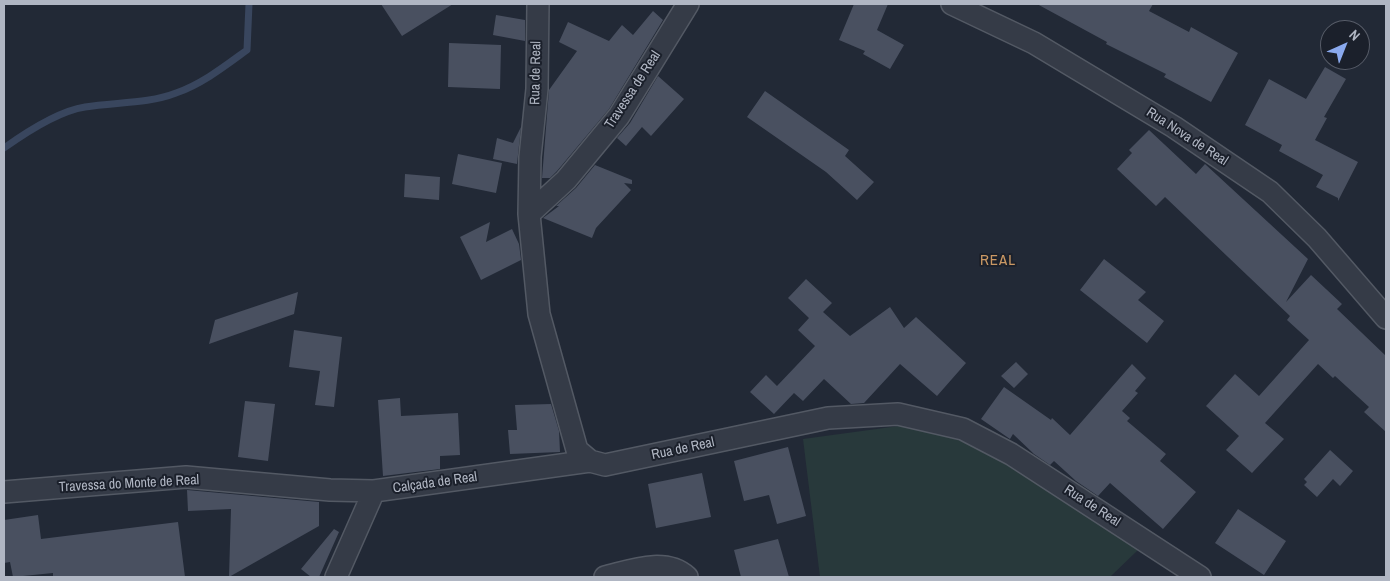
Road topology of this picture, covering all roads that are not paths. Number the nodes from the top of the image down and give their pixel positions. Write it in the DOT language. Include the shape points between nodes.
graph roads {
  1 [pos="538,4"];
  2 [pos="688,4"];
  3 [pos="952,4"];
  4 [pos="529,214"];
  5 [pos="1386,318"];
  6 [pos="590,461"];
  7 [pos="374,491"];
  8 [pos="4,492"];
  9 [pos="336,577"];
  10 [pos="605,577"];
  11 [pos="686,577"];
  12 [pos="1200,577"];
  1 -- 4 [label="street, Rua de Real" via="537,89 530,157"];
  2 -- 4 [label="street, Travessa de Real" via="619,116 566,180"];
  3 -- 5 [label="street, Rua Nova de Real" via="1050,53 1174,127 1270,192 1317,238"];
  4 -- 6 [label="street, Rua de Real" via="539,314 577,450"];
  6 -- 7 [label="street, Calçada de Real"];
  6 -- 12 [label="street, Rua de Real" via="605,465 828,418 898,414 963,429 1011,454"];
  7 -- 8 [label="street, Travessa do Monte de Real" via="186,477"];
  7 -- 9 [label="street, Calçada de Real"];
  10 -- 11 [label="street" via="654,566 679,570"];
}
